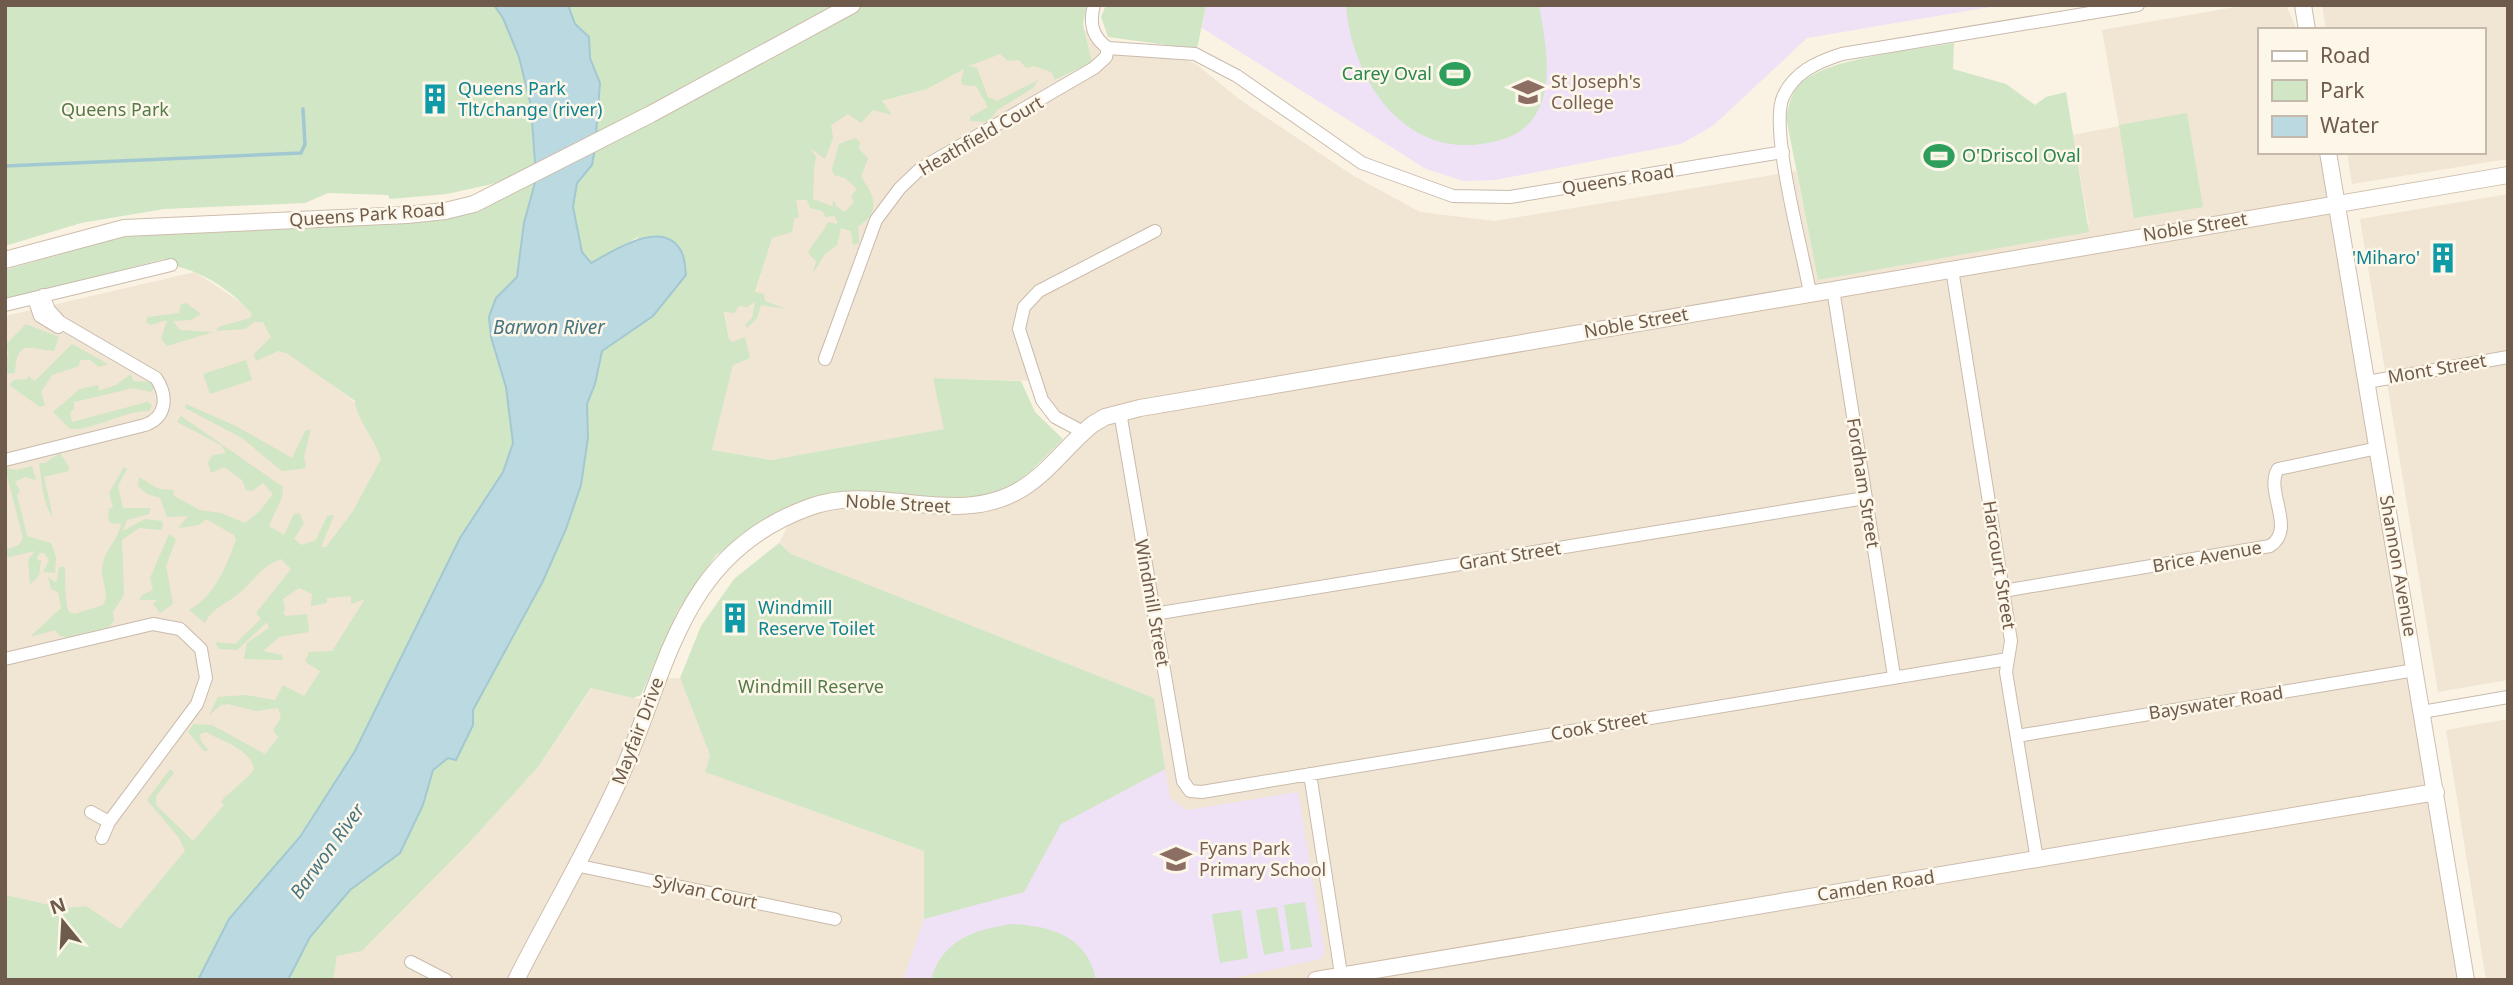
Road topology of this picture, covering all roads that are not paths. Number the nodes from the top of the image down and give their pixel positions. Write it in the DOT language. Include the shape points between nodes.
graph roads {
  1 [pos="852,5"];
  2 [pos="1094,5"];
  3 [pos="2138,5"];
  4 [pos="2303,5"];
  5 [pos="2307,28"];
  6 [pos="1108,48"];
  7 [pos="1783,152"];
  8 [pos="2328,154"];
  9 [pos="2508,175"];
  10 [pos="2337,204"];
  11 [pos="1155,231"];
  12 [pos="5,260"];
  13 [pos="171,265"];
  14 [pos="1952,269"];
  15 [pos="1833,289"];
  16 [pos="1810,293"];
  17 [pos="38,296"];
  18 [pos="5,305"];
  19 [pos="2508,357"];
  20 [pos="825,359"];
  21 [pos="2367,382"];
  22 [pos="1119,412"];
  23 [pos="1083,432"];
  24 [pos="2378,448"];
  25 [pos="5,460"];
  26 [pos="1866,498"];
  27 [pos="793,515"];
  28 [pos="2003,590"];
  29 [pos="1154,614"];
  30 [pos="5,659"];
  31 [pos="2008,659"];
  32 [pos="2415,670"];
  33 [pos="1894,676"];
  34 [pos="2508,697"];
  35 [pos="2422,712"];
  36 [pos="2017,736"];
  37 [pos="1310,774"];
  38 [pos="1190,790"];
  39 [pos="2436,792"];
  40 [pos="91,812"];
  41 [pos="109,822"];
  42 [pos="102,838"];
  43 [pos="2037,860"];
  44 [pos="575,865"];
  45 [pos="835,919"];
  46 [pos="411,962"];
  47 [pos="1341,974"];
  48 [pos="446,980"];
  49 [pos="516,980"];
  50 [pos="1316,980"];
  51 [pos="2466,980"];
  1 -- 12 [label="street, Queens Park Road" via="506,189 455,209 124,228"];
  2 -- 6 [label="street" via="1092,29"];
  3 -- 7 [label="street" via="1827,59 1798,75 1783,97 1779,115"];
  4 -- 5 [label="street"];
  6 -- 7 [label="street, Queens Road" via="1195,54 1237,76 1362,163 1454,196 1510,197"];
  6 -- 20 [label="street, Heathfield Court" via="1106,57 1094,68 920,169 900,188 876,220"];
  7 -- 16 [label="street"];
  8 -- 10 [label="street, Shannon Avenue"];
  9 -- 10 [label="street, Noble Street"];
  10 -- 14 [label="street, Noble Street"];
  10 -- 21 [label="street, Shannon Avenue"];
  11 -- 23 [label="street" via="1039,291 1024,307 1019,329 1042,400 1055,417"];
  13 -- 17 [label="street"];
  14 -- 15 [label="street, Noble Street"];
  14 -- 28 [label="street, Harcourt Street"];
  15 -- 16 [label="street, Noble Street"];
  15 -- 26 [label="street, Fordham Street"];
  16 -- 22 [label="street, Noble Street"];
  17 -- 18 [label="street"];
  17 -- 25 [label="street" via="51,324 85,337 156,378 163,393 163,409 145,425"];
  19 -- 21 [label="street, Mont Street"];
  21 -- 24 [label="street, Shannon Avenue"];
  22 -- 23 [label="street, Noble Street"];
  22 -- 29 [label="street, Windmill Street"];
  23 -- 27 [label="street, Noble Street" via="1024,488 971,506 844,499"];
  24 -- 28 [label="street, Brice Avenue" via="2278,469 2274,480 2281,528 2270,546"];
  24 -- 32 [label="street, Shannon Avenue"];
  26 -- 29 [label="street, Grant Street"];
  26 -- 33 [label="street, Fordham Street"];
  27 -- 44 [label="street, Mayfair Drive" via="729,555 687,609 618,783"];
  28 -- 31 [label="street, Harcourt Street" via="2011,641"];
  29 -- 38 [label="street, Windmill Street" via="1183,781"];
  30 -- 41 [label="street" via="153,624 180,629 199,647 206,674 198,701"];
  31 -- 33 [label="street, Cook Street"];
  31 -- 36 [label="street, Harcourt Street"];
  32 -- 35 [label="street, Shannon Avenue"];
  32 -- 36 [label="street, Bayswater Road"];
  33 -- 37 [label="street, Cook Street"];
  34 -- 35 [label="street"];
  35 -- 39 [label="street, Shannon Avenue"];
  36 -- 43 [label="street, Harcourt Street"];
  37 -- 38 [label="street, Cook Street" via="1202,792"];
  37 -- 47 [label="street"];
  39 -- 43 [label="street, Camden Road"];
  39 -- 51 [label="street, Shannon Avenue"];
  40 -- 41 [label="street"];
  41 -- 42 [label="street"];
  43 -- 47 [label="street, Camden Road"];
  44 -- 45 [label="street, Sylvan Court"];
  44 -- 49 [label="street, Mayfair Drive"];
  46 -- 48 [label="street"];
  47 -- 50 [label="street, Camden Road"];
}
